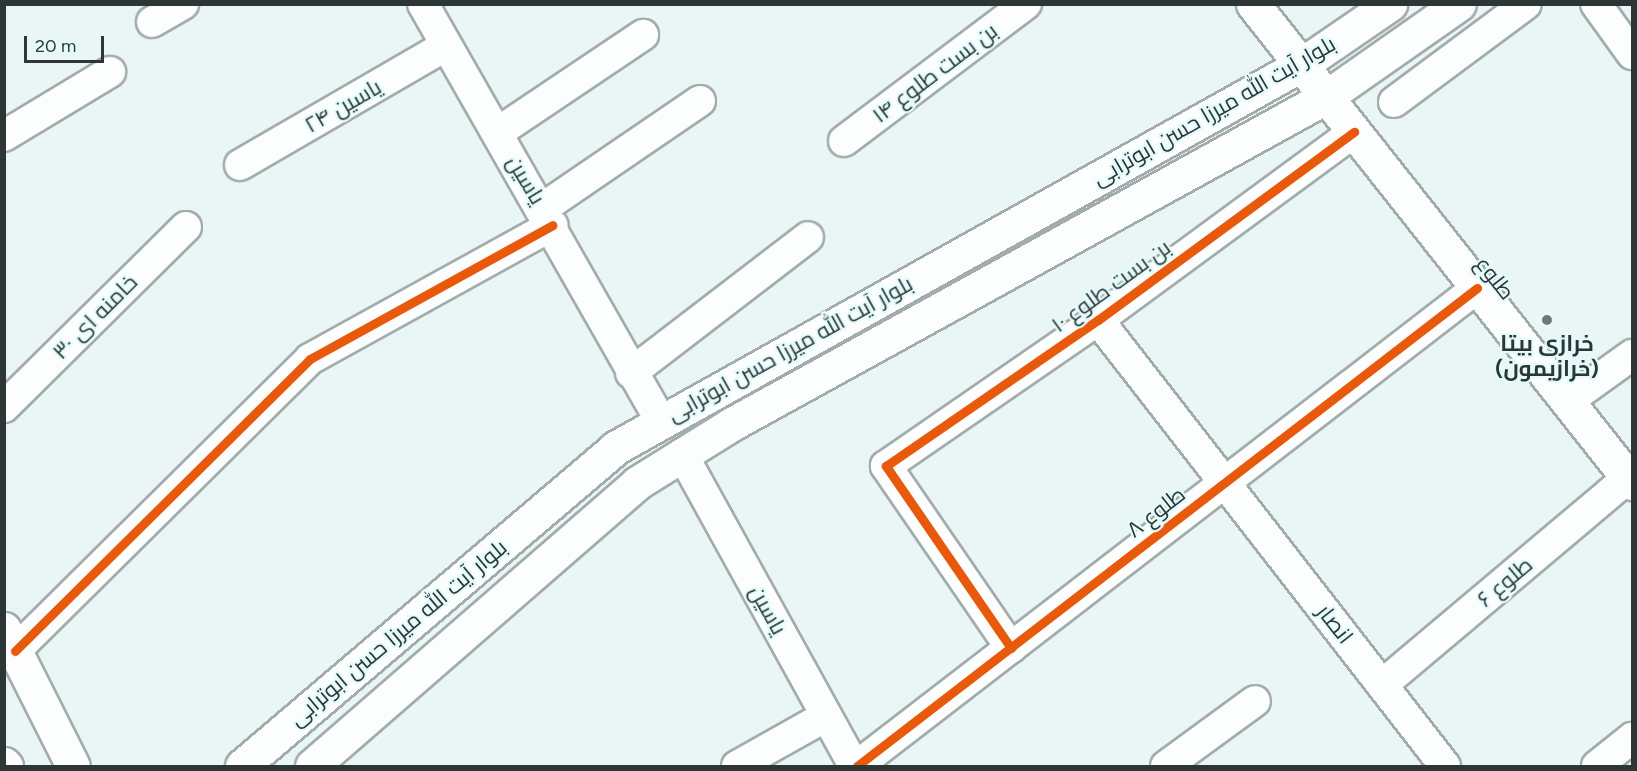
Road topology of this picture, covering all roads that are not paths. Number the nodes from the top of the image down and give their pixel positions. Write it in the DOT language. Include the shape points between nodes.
graph roads {
  1 [pos="183,4"];
  2 [pos="423,4"];
  3 [pos="1026,4"];
  4 [pos="1252,4"];
  5 [pos="1390,4"];
  6 [pos="1526,4"];
  7 [pos="1596,4"];
  8 [pos="1447,13"];
  9 [pos="152,22"];
  10 [pos="643,35"];
  11 [pos="446,46"];
  12 [pos="1459,53"];
  13 [pos="1632,54"];
  14 [pos="1301,65"];
  15 [pos="110,72"];
  16 [pos="1326,97"];
  17 [pos="700,101"];
  18 [pos="1394,102"];
  19 [pos="1354,132"];
  20 [pos="497,133"];
  21 [pos="4,136"];
  22 [pos="844,141"];
  23 [pos="240,165"];
  24 [pos="548,216"];
  25 [pos="186,227"];
  26 [pos="808,237"];
  27 [pos="1477,288"];
  28 [pos="1098,320"];
  29 [pos="1632,355"];
  30 [pos="631,373"];
  31 [pos="1568,401"];
  32 [pos="4,406"];
  33 [pos="661,421"];
  34 [pos="682,454"];
  35 [pos="1630,480"];
  36 [pos="1226,482"];
  37 [pos="10,640"];
  38 [pos="1011,648"];
  39 [pos="1382,685"];
  40 [pos="1255,701"];
  41 [pos="826,716"];
  42 [pos="1632,738"];
  43 [pos="73,766"];
  44 [pos="242,766"];
  45 [pos="312,766"];
  46 [pos="736,766"];
  47 [pos="856,766"];
  48 [pos="1166,766"];
  49 [pos="1445,766"];
  50 [pos="1598,766"];
  1 -- 9 [label="street"];
  2 -- 11 [label="street, یاسین"];
  3 -- 22 [label="street, بن بست طلوع ۱۴"];
  4 -- 14 [label="main road"];
  5 -- 14 [label="main road, بلوار آیت الله میرزا حسن ابوترابی"];
  6 -- 12 [label="street"];
  7 -- 13 [label="street"];
  8 -- 12 [label="street"];
  8 -- 16 [label="main road, بلوار آیت الله میرزا حسن ابوترابی"];
  10 -- 20 [label="street"];
  11 -- 20 [label="street, یاسین"];
  11 -- 23 [label="street, یاسین ۲۴"];
  12 -- 18 [label="street"];
  14 -- 16 [label="main road, طلوع"];
  14 -- 33 [label="main road, بلوار آیت الله میرزا حسن ابوترابی"];
  15 -- 21 [label="street"];
  16 -- 19 [label="main road, طلوع"];
  16 -- 34 [label="main road, بلوار آیت الله میرزا حسن ابوترابی"];
  17 -- 24 [label="street"];
  19 -- 27 [label="main road, طلوع"];
  19 -- 28 [label="street, بن بست طلوع ۱۰"];
  20 -- 24 [label="street, یاسین"];
  24 -- 30 [label="street, یاسین"];
  24 -- 37 [label="street" via="310,359"];
  25 -- 32 [label="street, خامنه ای ۳۰"];
  26 -- 30 [label="street"];
  27 -- 31 [label="main road, طلوع"];
  27 -- 36 [label="street, طلوع ۸"];
  28 -- 36 [label="street, انصار"];
  28 -- 38 [label="street, بن بست طلوع ۱۰" via="886,466"];
  29 -- 31 [label="street"];
  30 -- 33 [label="street, یاسین"];
  31 -- 35 [label="main road, طلوع"];
  33 -- 34 [label="main road"];
  33 -- 44 [label="main road, بلوار آیت الله میرزا حسن ابوترابی" via="615,448"];
  34 -- 41 [label="street, یاسین"];
  34 -- 45 [label="main road, بلوار آیت الله میرزا حسن ابوترابی" via="637,483"];
  35 -- 39 [label="street, طلوع ۶"];
  36 -- 38 [label="street, طلوع ۸"];
  36 -- 39 [label="street, انصار"];
  37 -- 43 [label="main road"];
  38 -- 47 [label="street, طلوع ۸"];
  39 -- 49 [label="street, انصار"];
  40 -- 48 [label="street"];
  41 -- 46 [label="street"];
  41 -- 47 [label="street, یاسین"];
  42 -- 50 [label="street"];
}
